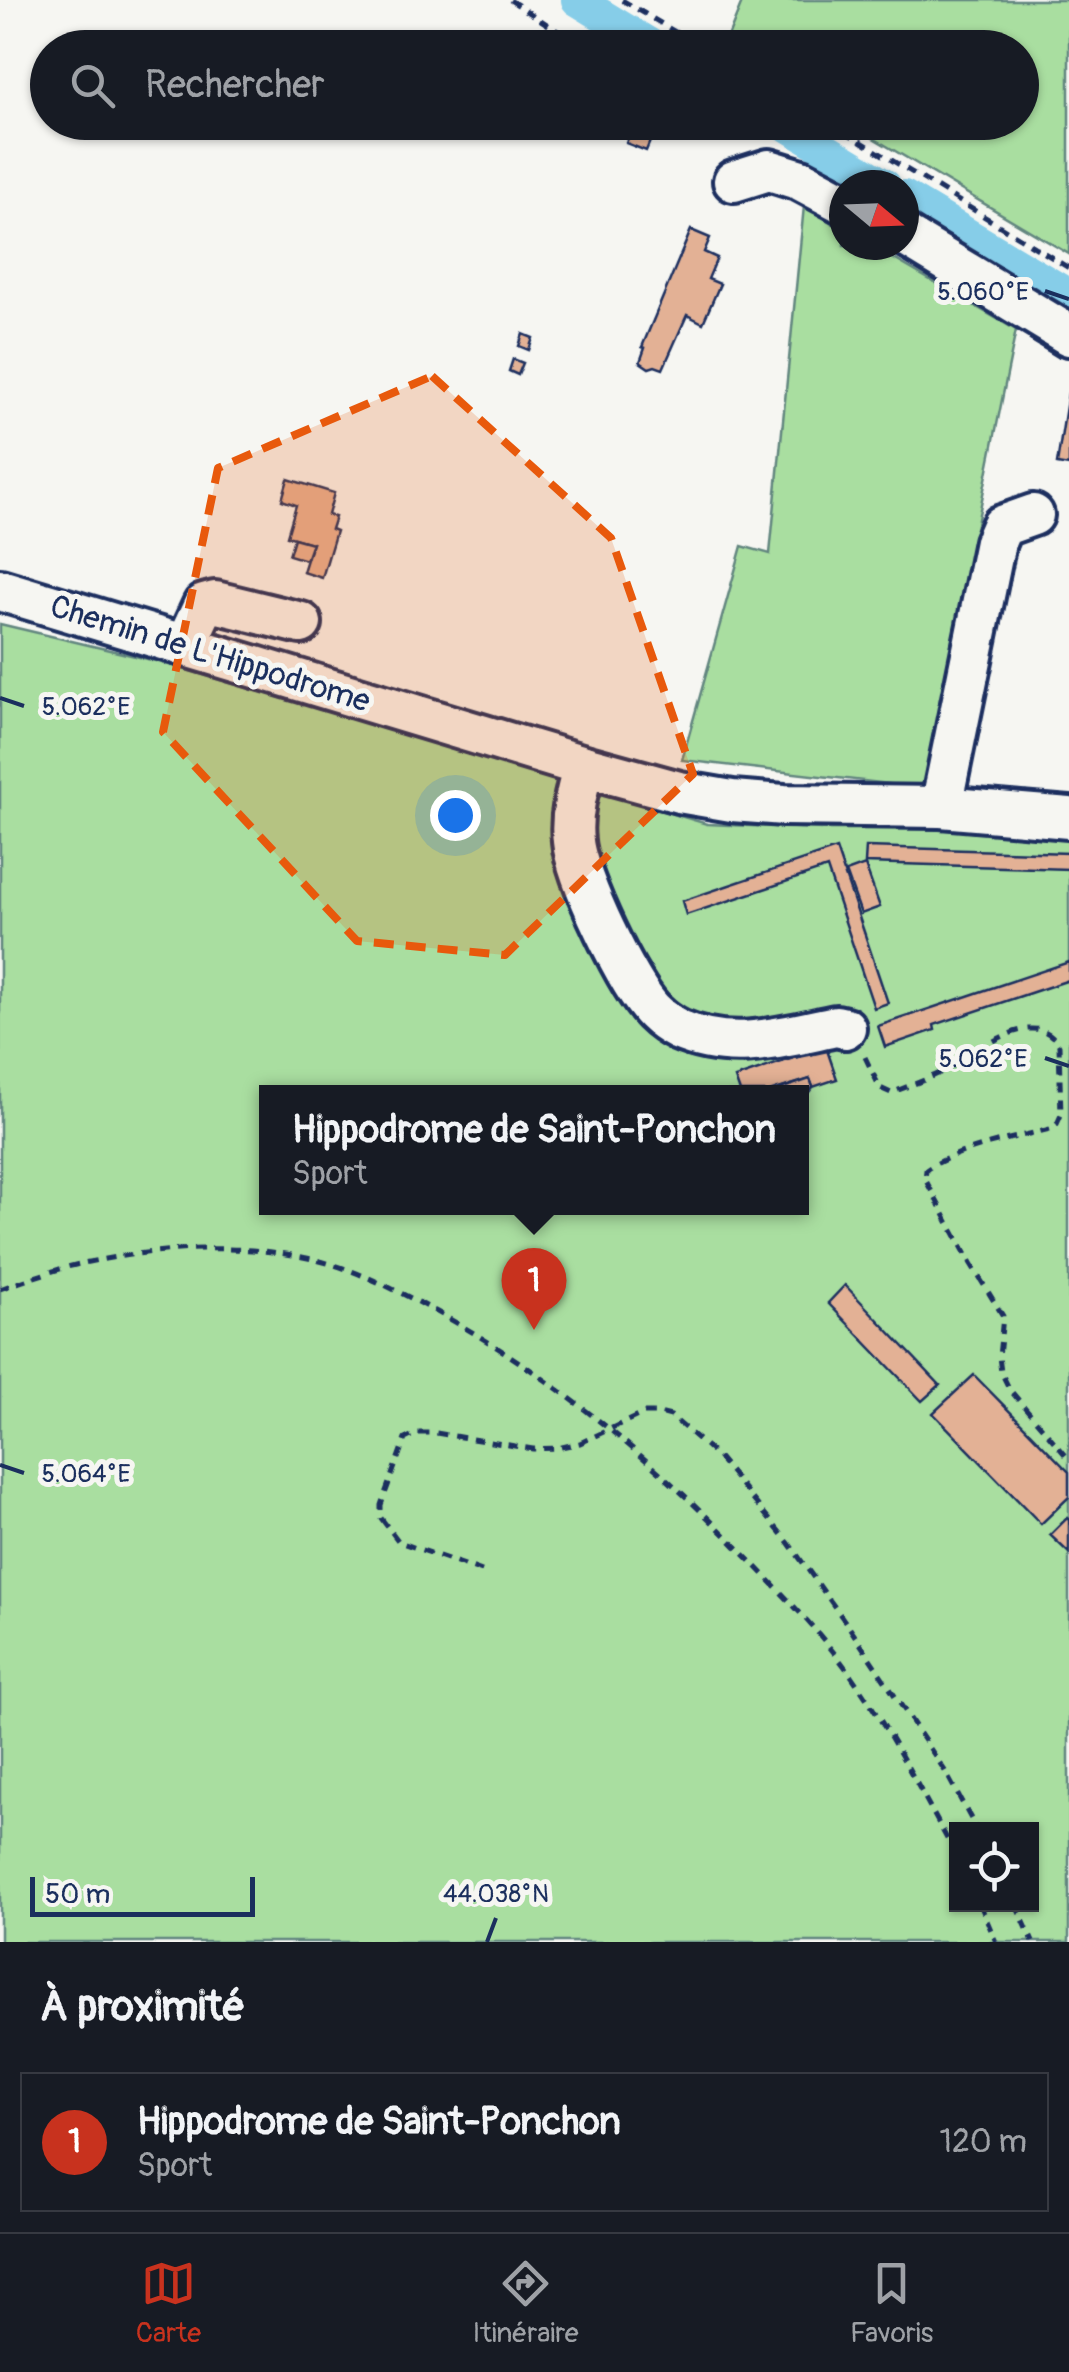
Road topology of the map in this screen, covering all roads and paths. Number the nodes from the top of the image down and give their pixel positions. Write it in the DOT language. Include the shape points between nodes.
graph roads {
  1 [pos="510,0"];
  2 [pos="622,0"];
  3 [pos="556,30"];
  4 [pos="672,30"];
  5 [pos="859,140"];
  6 [pos="734,180"];
  7 [pos="829,194"];
  8 [pos="919,244"];
  9 [pos="1069,268"];
  10 [pos="1069,335"];
  11 [pos="1033,515"];
  12 [pos="8,597"];
  13 [pos="301,623"];
  14 [pos="185,646"];
  15 [pos="584,766"];
  16 [pos="942,808"];
  17 [pos="1069,818"];
  18 [pos="846,1028"];
  19 [pos="884,1092"];
  20 [pos="0,1289"];
  21 [pos="610,1428"];
  22 [pos="1069,1459"];
  23 [pos="482,1571"];
  24 [pos="973,1822"];
  25 [pos="949,1843"];
  26 [pos="983,1912"];
  27 [pos="1020,1912"];
  28 [pos="996,1942"];
  29 [pos="1033,1942"];
  1 -- 3 [label="path"];
  2 -- 4 [label="path"];
  5 -- 9 [label="path"];
  6 -- 7 [label="street" via="769,170"];
  8 -- 10 [label="street"];
  11 -- 16 [label="street" via="1002,526 995,542"];
  12 -- 14 [label="street, Chemin de L'Hippodrome"];
  13 -- 14 [label="street" via="215,602 204,606"];
  14 -- 15 [label="street, Chemin de L'Hippodrome"];
  15 -- 16 [label="street, Chemin de L'Hippodrome" via="732,800"];
  15 -- 18 [label="street" via="573,824 581,873 653,1012 676,1029 726,1042"];
  16 -- 17 [label="street, Chemin de L'Hippodrome"];
  19 -- 22 [label="path" via="940,1074 1016,1030 1039,1029 1059,1045 1057,1124 935,1163 925,1178 1003,1316 1000,1372"];
  20 -- 21 [label="path" via="141,1253 236,1250 314,1259 458,1324"];
  21 -- 23 [label="path" via="580,1443 533,1450 436,1434 406,1439 381,1518 399,1542"];
  21 -- 24 [label="path" via="644,1414 671,1416 717,1456 849,1627"];
  21 -- 25 [label="path" via="687,1496 815,1628 868,1700"];
  26 -- 28 [label="path"];
  27 -- 29 [label="path"];
}
